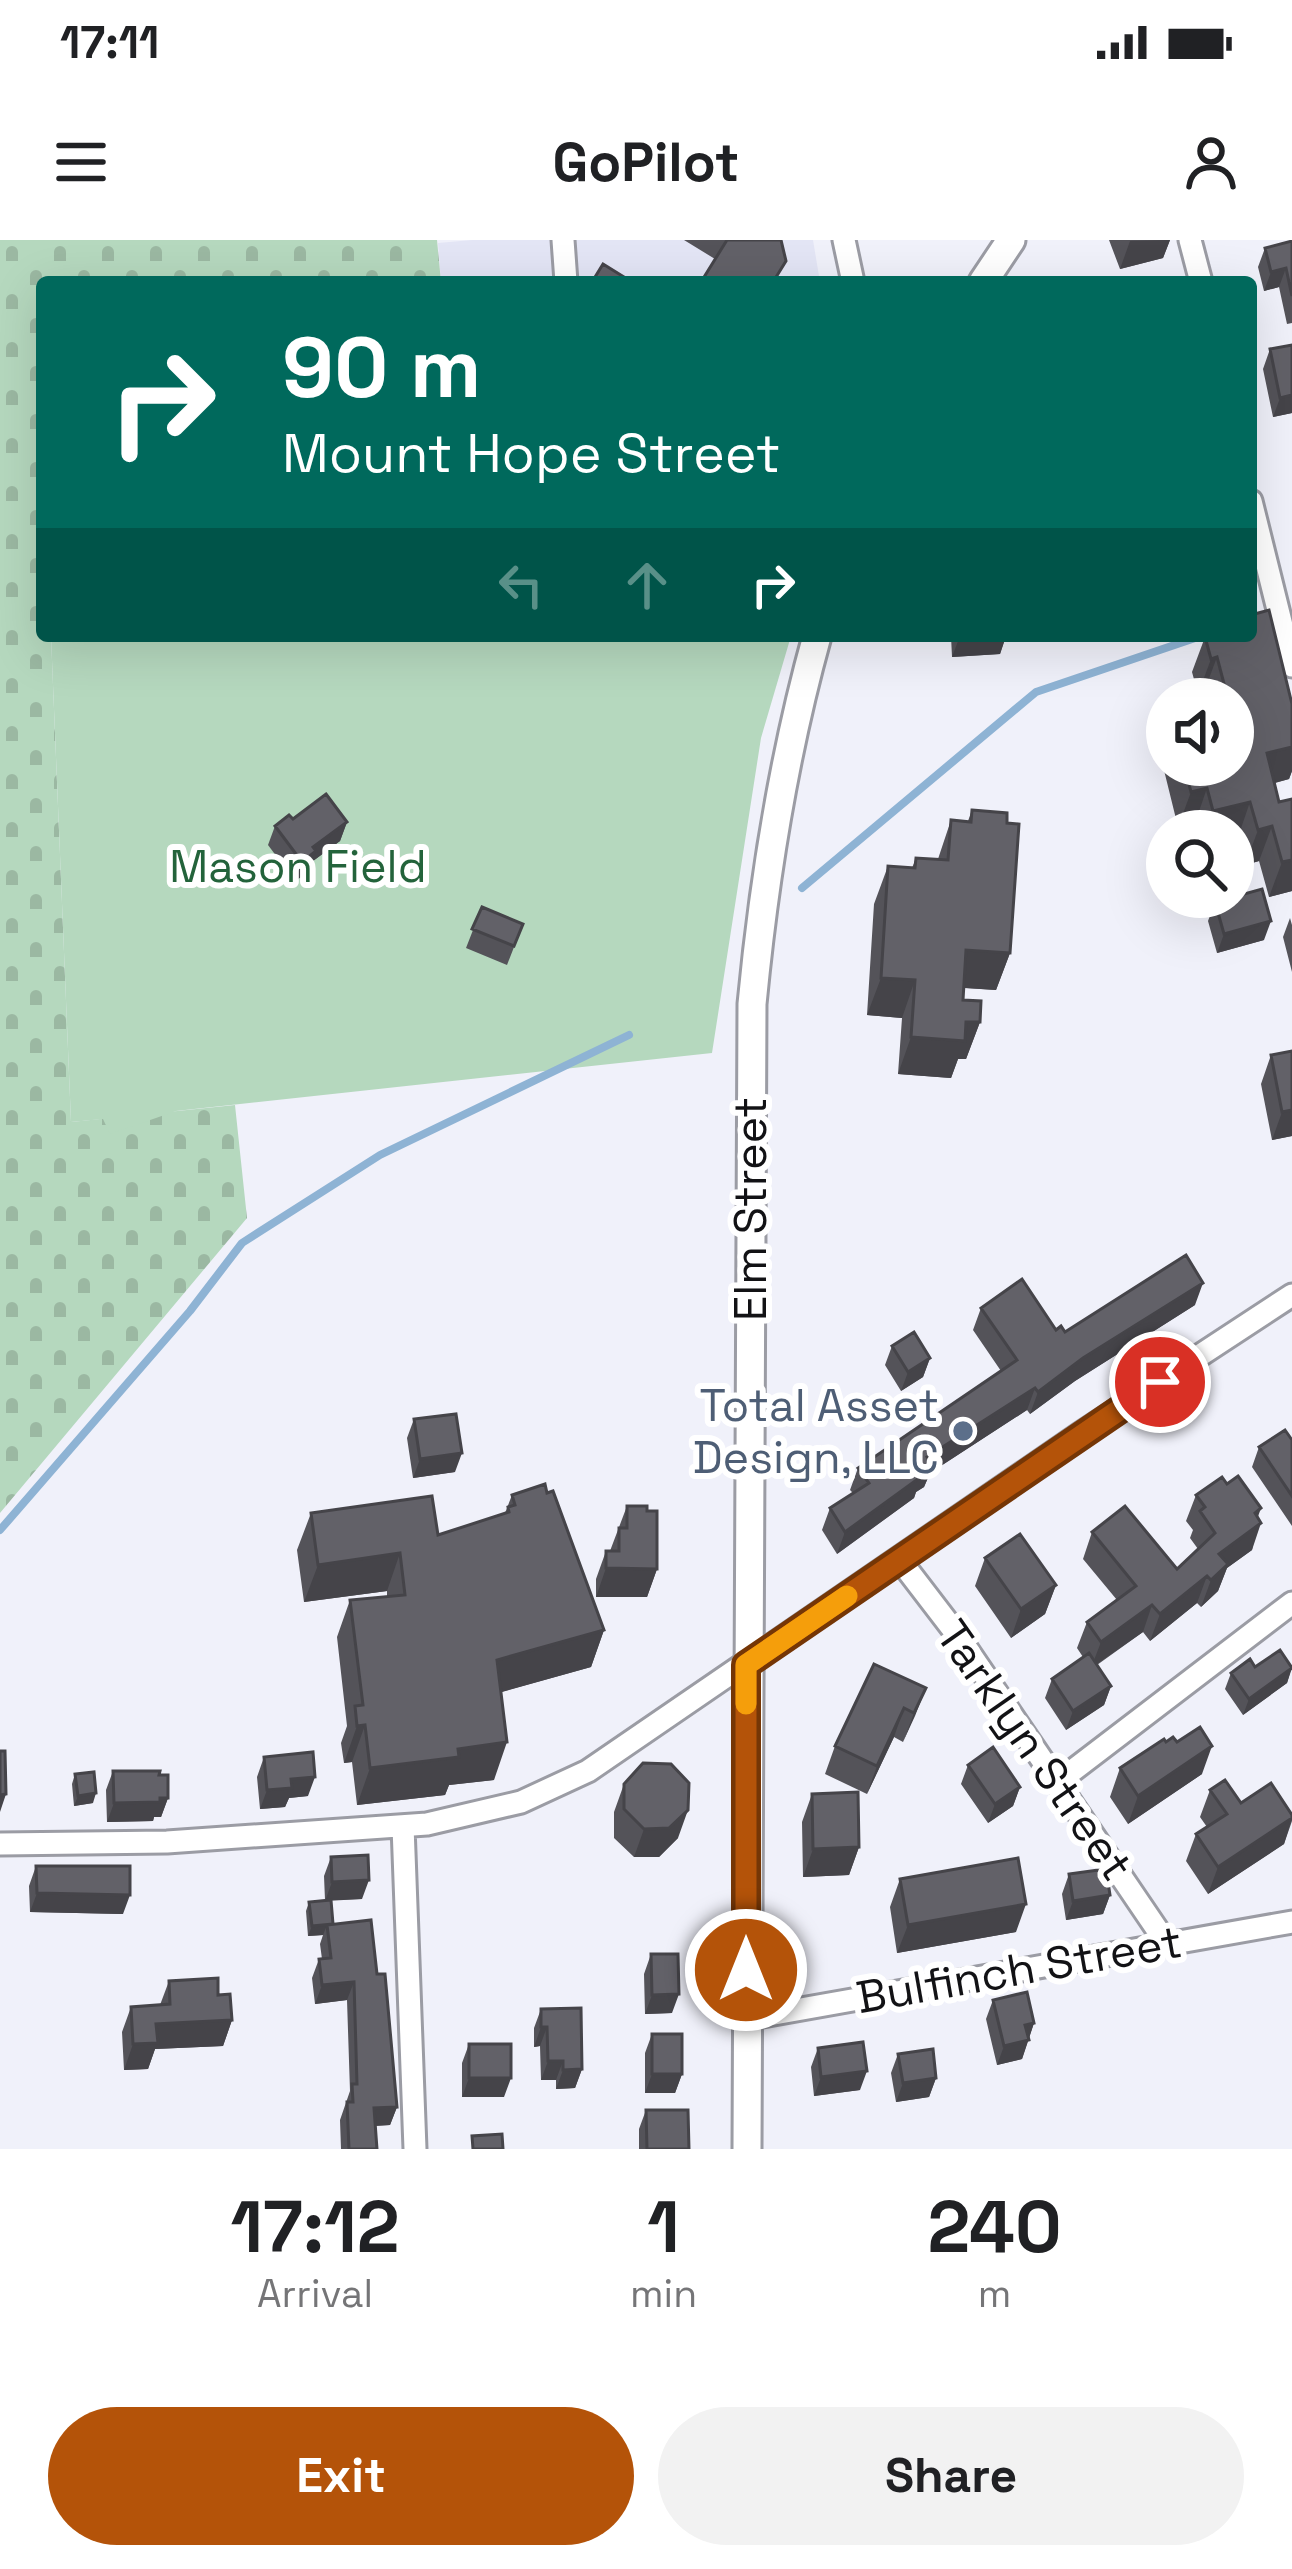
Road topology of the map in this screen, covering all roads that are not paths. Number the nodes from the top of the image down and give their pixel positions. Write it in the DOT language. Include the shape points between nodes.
graph roads {
  1 [pos="563,240"];
  2 [pos="844,240"];
  3 [pos="1011,240"];
  4 [pos="1190,240"];
  5 [pos="566,276"];
  6 [pos="852,276"];
  7 [pos="986,276"];
  8 [pos="1199,276"];
  9 [pos="1257,525"];
  10 [pos="815,642"];
  11 [pos="1292,666"];
  12 [pos="1292,1295"];
  13 [pos="898,1559"];
  14 [pos="1292,1604"];
  15 [pos="746,1665"];
  16 [pos="1059,1781"];
  17 [pos="403,1826"];
  18 [pos="0,1844"];
  19 [pos="1292,1922"];
  20 [pos="1167,1944"];
  21 [pos="746,2019"];
  22 [pos="416,2149"];
  23 [pos="747,2149"];
  1 -- 5 [label="street"];
  2 -- 6 [label="street"];
  3 -- 7 [label="main road"];
  4 -- 8 [label="street"];
  9 -- 11 [label="street"];
  10 -- 15 [label="main road, Elm Street" via="766,867 752,1004"];
  12 -- 13 [label="street"];
  13 -- 15 [label="street"];
  13 -- 16 [label="street, Tarklyn Street"];
  14 -- 16 [label="street"];
  15 -- 17 [label="street" via="588,1771 520,1802"];
  15 -- 21 [label="main road, Elm Street"];
  16 -- 20 [label="street, Tarklyn Street"];
  17 -- 18 [label="street"];
  17 -- 22 [label="street"];
  19 -- 20 [label="street, Bulfinch Street"];
  20 -- 21 [label="street, Bulfinch Street"];
  21 -- 23 [label="main road, Elm Street"];
}
